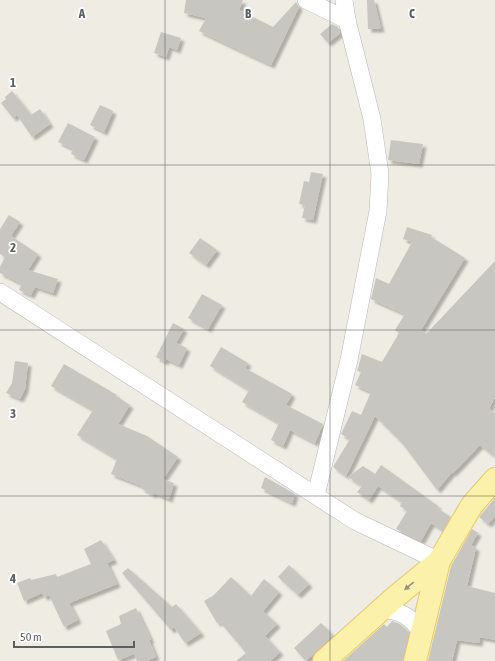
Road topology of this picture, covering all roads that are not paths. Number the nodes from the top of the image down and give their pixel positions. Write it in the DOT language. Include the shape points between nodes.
graph roads {
  1 [pos="306,0"];
  2 [pos="344,0"];
  3 [pos="347,20"];
  4 [pos="0,292"];
  5 [pos="495,479"];
  6 [pos="316,495"];
  7 [pos="439,561"];
  8 [pos="382,609"];
  9 [pos="422,632"];
  10 [pos="324,661"];
  11 [pos="415,661"];
  1 -- 3 [label="street"];
  2 -- 3 [label="street"];
  3 -- 6 [label="street" via="372,119 380,174 378,211 349,360"];
  4 -- 6 [label="street"];
  5 -- 7 [label="main road" via="472,506"];
  6 -- 7 [label="street" via="355,521"];
  7 -- 8 [label="main road, one-way"];
  7 -- 9 [label="main road"];
  8 -- 9 [label="street" via="397,611 412,620"];
  8 -- 10 [label="main road"];
  9 -- 11 [label="main road"];
}
